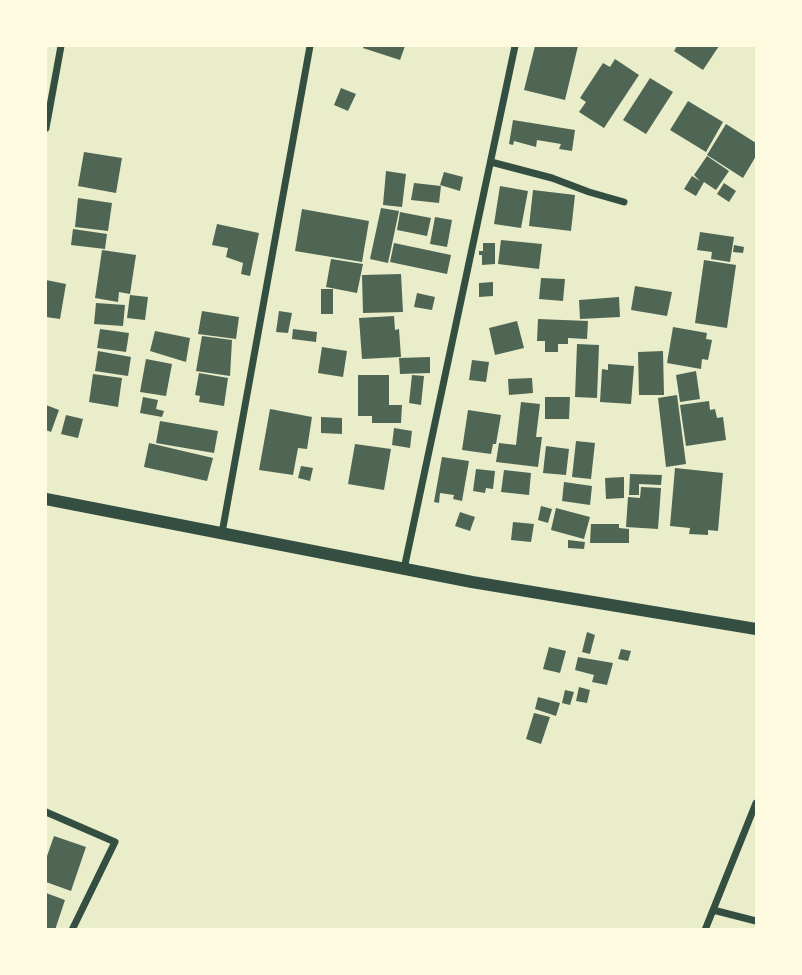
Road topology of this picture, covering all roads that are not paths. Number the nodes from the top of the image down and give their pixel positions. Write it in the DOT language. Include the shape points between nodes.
graph roads {
  1 [pos="61,46"];
  2 [pos="310,46"];
  3 [pos="515,46"];
  4 [pos="46,128"];
  5 [pos="491,162"];
  6 [pos="624,202"];
  7 [pos="46,499"];
  8 [pos="222,533"];
  9 [pos="404,569"];
  10 [pos="757,629"];
  11 [pos="757,803"];
  12 [pos="46,812"];
  13 [pos="713,910"];
  14 [pos="757,921"];
  15 [pos="72,929"];
  16 [pos="705,929"];
  1 -- 4 [label="street"];
  2 -- 8 [label="street"];
  3 -- 5 [label="street"];
  5 -- 6 [label="street"];
  5 -- 9 [label="street"];
  7 -- 8 [label="street"];
  8 -- 9 [label="street"];
  9 -- 10 [label="street"];
  11 -- 13 [label="street"];
  12 -- 15 [label="street" via="115,842"];
  13 -- 14 [label="street"];
  13 -- 16 [label="street"];
}
